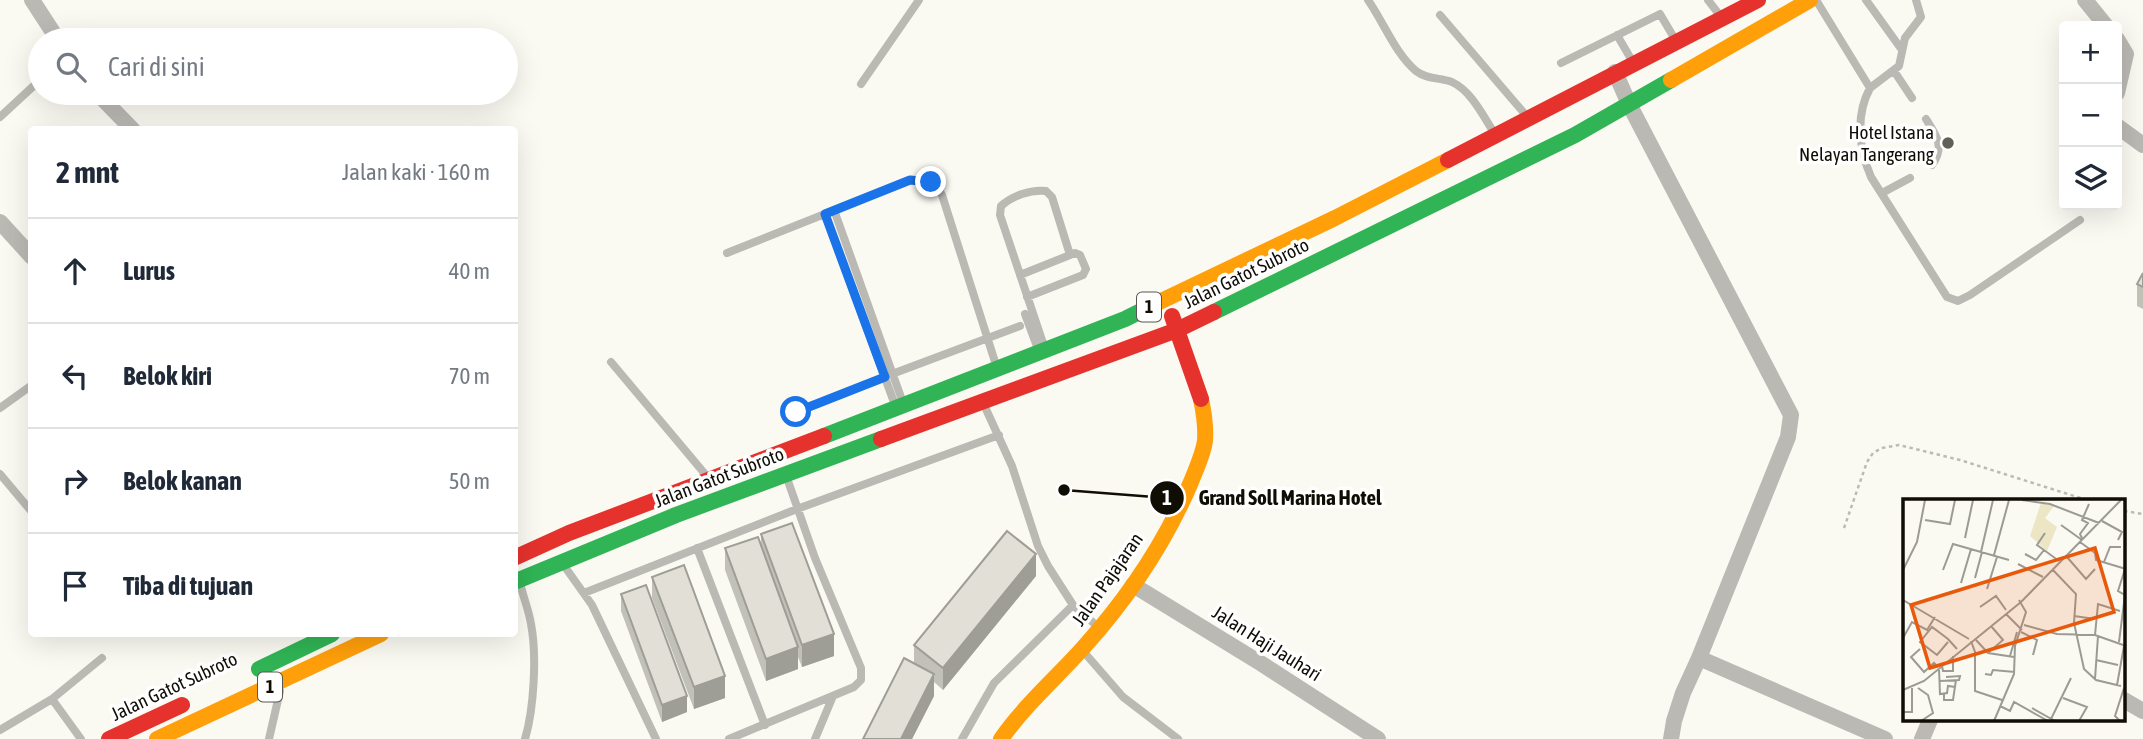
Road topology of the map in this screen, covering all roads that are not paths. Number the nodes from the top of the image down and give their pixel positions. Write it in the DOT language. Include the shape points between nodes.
graph roads {
  1 [pos="32,0"];
  2 [pos="919,0"];
  3 [pos="1367,0"];
  4 [pos="1708,0"];
  5 [pos="1758,0"];
  6 [pos="1810,0"];
  7 [pos="1816,0"];
  8 [pos="1866,0"];
  9 [pos="1916,0"];
  10 [pos="2085,0"];
  11 [pos="1440,15"];
  12 [pos="1722,18"];
  13 [pos="2102,21"];
  14 [pos="50,28"];
  15 [pos="1617,35"];
  16 [pos="1676,42"];
  17 [pos="2122,47"];
  18 [pos="1902,50"];
  19 [pos="1561,63"];
  20 [pos="1633,63"];
  21 [pos="1895,71"];
  22 [pos="2122,71"];
  23 [pos="1615,72"];
  24 [pos="861,84"];
  25 [pos="1870,88"];
  26 [pos="28,91"];
  27 [pos="1912,98"];
  28 [pos="1629,104"];
  29 [pos="108,105"];
  30 [pos="0,117"];
  31 [pos="1528,118"];
  32 [pos="1926,120"];
  33 [pos="128,126"];
  34 [pos="2122,130"];
  35 [pos="1495,134"];
  36 [pos="2143,145"];
  37 [pos="1932,165"];
  38 [pos="1910,178"];
  39 [pos="1882,193"];
  40 [pos="834,210"];
  41 [pos="825,214"];
  42 [pos="2080,220"];
  43 [pos="0,222"];
  44 [pos="28,253"];
  45 [pos="727,253"];
  46 [pos="1070,254"];
  47 [pos="1020,275"];
  48 [pos="1027,297"];
  49 [pos="1166,300"];
  50 [pos="1025,314"];
  51 [pos="1020,326"];
  52 [pos="1177,330"];
  53 [pos="987,338"];
  54 [pos="1042,351"];
  55 [pos="611,362"];
  56 [pos="997,369"];
  57 [pos="889,375"];
  58 [pos="28,388"];
  59 [pos="982,402"];
  60 [pos="900,407"];
  61 [pos="0,408"];
  62 [pos="796,412"];
  63 [pos="999,435"];
  64 [pos="0,474"];
  65 [pos="786,474"];
  66 [pos="708,479"];
  67 [pos="28,507"];
  68 [pos="797,509"];
  69 [pos="697,548"];
  70 [pos="518,556"];
  71 [pos="561,561"];
  72 [pos="518,577"];
  73 [pos="518,584"];
  74 [pos="1133,585"];
  75 [pos="584,593"];
  76 [pos="1073,606"];
  77 [pos="1100,629"];
  78 [pos="326,637"];
  79 [pos="375,637"];
  80 [pos="1082,649"];
  81 [pos="102,658"];
  82 [pos="1699,658"];
  83 [pos="275,662"];
  84 [pos="250,673"];
  85 [pos="283,681"];
  86 [pos="200,696"];
  87 [pos="833,696"];
  88 [pos="52,699"];
  89 [pos="2126,701"];
  90 [pos="2143,710"];
  91 [pos="1929,722"];
  92 [pos="765,725"];
  93 [pos="0,730"];
  94 [pos="127,735"];
  95 [pos="81,739"];
  96 [pos="109,739"];
  97 [pos="157,739"];
  98 [pos="268,739"];
  99 [pos="525,739"];
  100 [pos="656,739"];
  101 [pos="729,739"];
  102 [pos="815,739"];
  103 [pos="961,739"];
  104 [pos="1001,739"];
  105 [pos="1178,739"];
  106 [pos="1378,739"];
  107 [pos="1671,739"];
  108 [pos="1885,739"];
  109 [pos="1922,739"];
  1 -- 14 [label="street"];
  2 -- 24 [label="lane"];
  3 -- 35 [label="lane" via="1415,70 1464,90"];
  4 -- 12 [label="lane"];
  5 -- 12 [label="main road, Jalan Gatot Subroto / 1"];
  6 -- 28 [label="main road, Jalan Gatot Subroto / 1"];
  7 -- 25 [label="lane"];
  8 -- 18 [label="lane"];
  9 -- 18 [label="lane" via="1921,18 1905,38"];
  10 -- 13 [label="street"];
  11 -- 31 [label="lane"];
  12 -- 16 [label="main road, Jalan Gatot Subroto / 1"];
  15 -- 16 [label="lane" via="1660,14"];
  15 -- 19 [label="lane"];
  15 -- 20 [label="lane"];
  16 -- 20 [label="main road, Jalan Gatot Subroto / 1"];
  17 -- 22 [label="street" via="2126,54"];
  18 -- 21 [label="lane"];
  20 -- 23 [label="main road, Jalan Gatot Subroto / 1"];
  21 -- 25 [label="lane"];
  21 -- 27 [label="lane"];
  23 -- 28 [label="street"];
  23 -- 31 [label="main road, Jalan Gatot Subroto / 1"];
  25 -- 39 [label="lane" via="1860,139 1863,159"];
  26 -- 30 [label="lane"];
  28 -- 52 [label="main road, Jalan Gatot Subroto / 1"];
  28 -- 82 [label="street" via="1791,415 1788,437"];
  29 -- 33 [label="street"];
  31 -- 35 [label="main road, Jalan Gatot Subroto / 1"];
  32 -- 37 [label="lane" via="1940,144"];
  34 -- 36 [label="street"];
  35 -- 49 [label="main road, Jalan Gatot Subroto / 1"];
  38 -- 39 [label="lane"];
  39 -- 42 [label="lane" via="1947,297 1958,301"];
  40 -- 41 [label="lane"];
  40 -- 53 [label="lane" via="910,180 931,182 939,188"];
  40 -- 57 [label="lane"];
  41 -- 45 [label="lane"];
  41 -- 57 [label="lane"];
  43 -- 44 [label="street"];
  46 -- 47 [label="lane"];
  46 -- 47 [label="lane" via="1046,191 1008,200 1000,215"];
  46 -- 48 [label="lane" via="1080,255 1086,269 1083,275"];
  47 -- 48 [label="lane"];
  48 -- 54 [label="lane"];
  49 -- 52 [label="main road, Jalan Pajajaran"];
  49 -- 54 [label="main road, Jalan Gatot Subroto / 1"];
  50 -- 54 [label="lane"];
  51 -- 53 [label="lane"];
  52 -- 59 [label="main road, Jalan Gatot Subroto / 1"];
  52 -- 74 [label="main road, Jalan Pajajaran" via="1202,406 1205,438 1171,523"];
  53 -- 56 [label="lane"];
  53 -- 57 [label="lane"];
  54 -- 56 [label="main road, Jalan Gatot Subroto / 1"];
  55 -- 66 [label="lane"];
  56 -- 60 [label="main road, Jalan Gatot Subroto / 1"];
  57 -- 60 [label="lane"];
  57 -- 62 [label="lane"];
  58 -- 61 [label="lane"];
  59 -- 63 [label="lane"];
  59 -- 65 [label="main road, Jalan Gatot Subroto / 1"];
  60 -- 66 [label="main road, Jalan Gatot Subroto / 1"];
  63 -- 68 [label="lane"];
  63 -- 76 [label="lane" via="1038,546"];
  64 -- 67 [label="lane"];
  65 -- 68 [label="lane"];
  65 -- 71 [label="main road, Jalan Gatot Subroto / 1"];
  66 -- 70 [label="main road, Jalan Gatot Subroto / 1"];
  68 -- 69 [label="lane"];
  68 -- 87 [label="lane" via="861,668 861,680 854,687"];
  69 -- 75 [label="lane"];
  69 -- 92 [label="lane"];
  71 -- 72 [label="main road, Jalan Gatot Subroto / 1"];
  71 -- 75 [label="lane"];
  73 -- 99 [label="lane" via="531,624 532,717"];
  74 -- 77 [label="main road, Jalan Pajajaran"];
  74 -- 106 [label="street, Jalan Haji Jauhari"];
  75 -- 100 [label="lane"];
  76 -- 77 [label="lane"];
  76 -- 103 [label="lane" via="994,683"];
  77 -- 80 [label="main road, Jalan Pajajaran"];
  78 -- 83 [label="main road, Jalan Gatot Subroto / 1"];
  79 -- 85 [label="main road, 1"];
  80 -- 104 [label="main road, Jalan Pajajaran"];
  80 -- 105 [label="lane" via="1123,697"];
  81 -- 88 [label="lane"];
  82 -- 107 [label="street" via="1678,705"];
  82 -- 108 [label="street"];
  83 -- 84 [label="main road, Jalan Gatot Subroto / 1"];
  83 -- 85 [label="main road"];
  85 -- 97 [label="main road, 1"];
  85 -- 98 [label="lane"];
  86 -- 94 [label="main road, Jalan Gatot Subroto"];
  87 -- 92 [label="lane"];
  87 -- 102 [label="lane"];
  88 -- 93 [label="lane"];
  88 -- 95 [label="lane"];
  89 -- 90 [label="street"];
  91 -- 109 [label="street"];
  92 -- 101 [label="lane"];
  94 -- 96 [label="main road, Jalan Gatot Subroto"];
}
